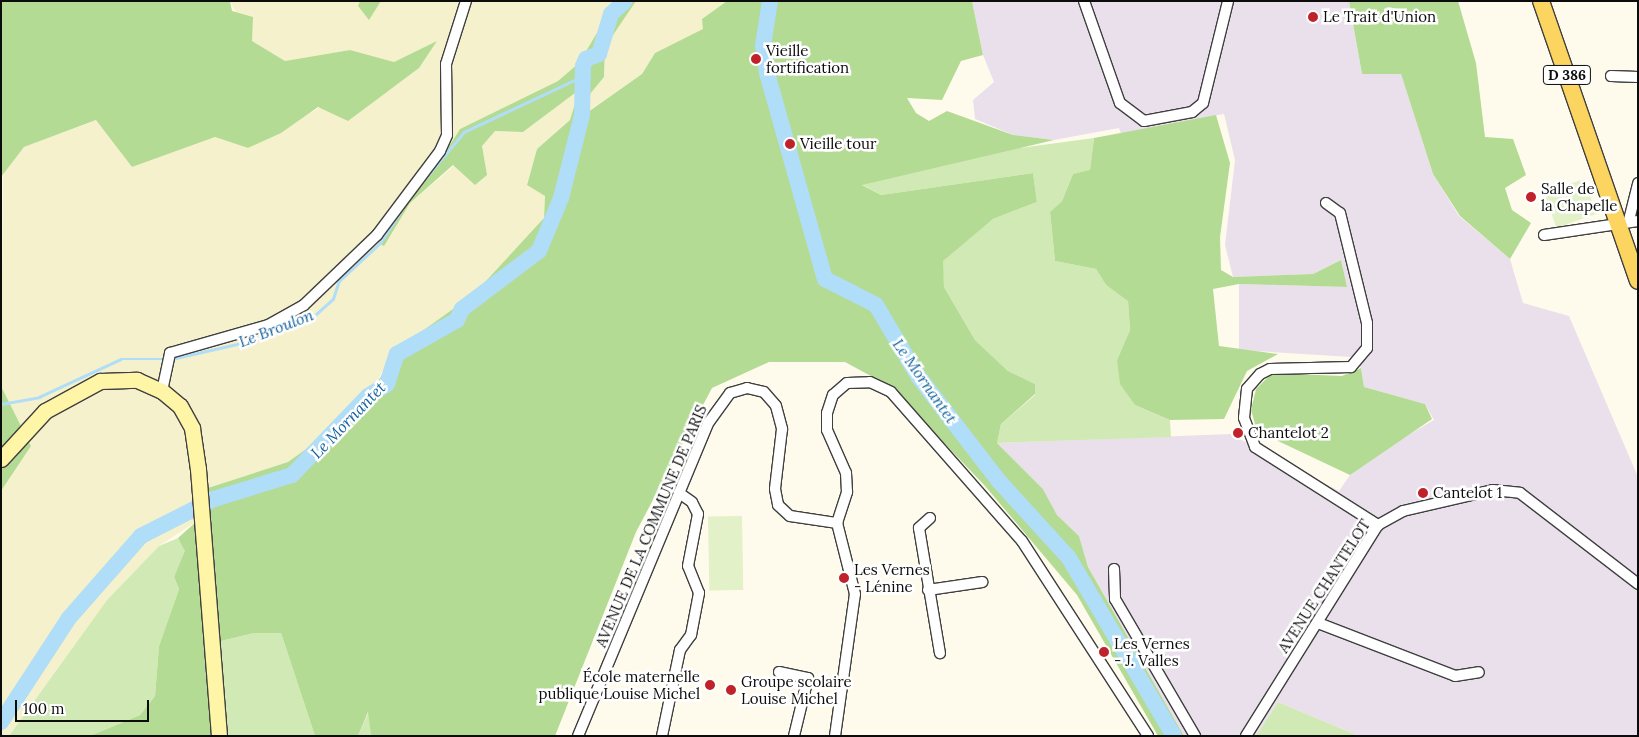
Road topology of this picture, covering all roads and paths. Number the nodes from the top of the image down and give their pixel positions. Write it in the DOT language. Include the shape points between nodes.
graph roads {
  1 [pos="466,1"];
  2 [pos="1084,1"];
  3 [pos="1228,1"];
  4 [pos="1541,1"];
  5 [pos="1611,76"];
  6 [pos="1638,76"];
  7 [pos="1638,184"];
  8 [pos="1326,203"];
  9 [pos="1628,221"];
  10 [pos="1544,235"];
  11 [pos="1638,281"];
  12 [pos="162,391"];
  13 [pos="1,460"];
  14 [pos="679,493"];
  15 [pos="930,518"];
  16 [pos="837,523"];
  17 [pos="1378,525"];
  18 [pos="1114,569"];
  19 [pos="982,582"];
  20 [pos="1638,584"];
  21 [pos="928,590"];
  22 [pos="1318,623"];
  23 [pos="940,653"];
  24 [pos="779,672"];
  25 [pos="1479,672"];
  26 [pos="219,736"];
  27 [pos="578,736"];
  28 [pos="662,736"];
  29 [pos="794,736"];
  30 [pos="835,736"];
  31 [pos="1148,736"];
  32 [pos="1195,736"];
  33 [pos="1246,736"];
  1 -- 12 [label="street" via="446,64 447,135 440,151 377,235 304,305 268,325 167,360"];
  2 -- 3 [label="street" via="1120,103 1130,115 1144,121 1192,112 1203,103"];
  4 -- 9 [label="main road, D 386"];
  5 -- 6 [label="street"];
  7 -- 9 [label="street"];
  8 -- 17 [label="street" via="1340,213 1367,323 1367,348 1351,367 1270,369 1260,374 1247,389 1244,418 1255,447"];
  9 -- 10 [label="street"];
  9 -- 11 [label="main road, D 386"];
  12 -- 13 [label="street" via="125,379 89,385 44,411"];
  12 -- 26 [label="street" via="180,406 192,428 201,496"];
  14 -- 16 [label="street, AVENUE DE LA COMMUNE DE PARIS" via="720,403 730,393 746,388 764,392 776,406 782,430 775,489 778,506 790,516"];
  14 -- 27 [label="street, AVENUE DE LA COMMUNE DE PARIS"];
  14 -- 28 [label="street" via="692,502 698,514 688,566 700,593 691,635 680,650"];
  15 -- 21 [label="street" via="919,528"];
  16 -- 30 [label="street" via="855,594"];
  16 -- 31 [label="street" via="847,492 846,473 827,430 827,413 834,395 848,383 870,382 891,392 1022,541"];
  17 -- 20 [label="street, AVENUE CHANTELOT" via="1403,511 1506,489 1520,493"];
  17 -- 22 [label="street, AVENUE CHANTELOT"];
  18 -- 32 [label="street" via="1116,598"];
  19 -- 21 [label="street"];
  21 -- 23 [label="street"];
  22 -- 25 [label="street" via="1455,676"];
  22 -- 33 [label="street, AVENUE CHANTELOT"];
  24 -- 29 [label="street" via="808,678"];
}
